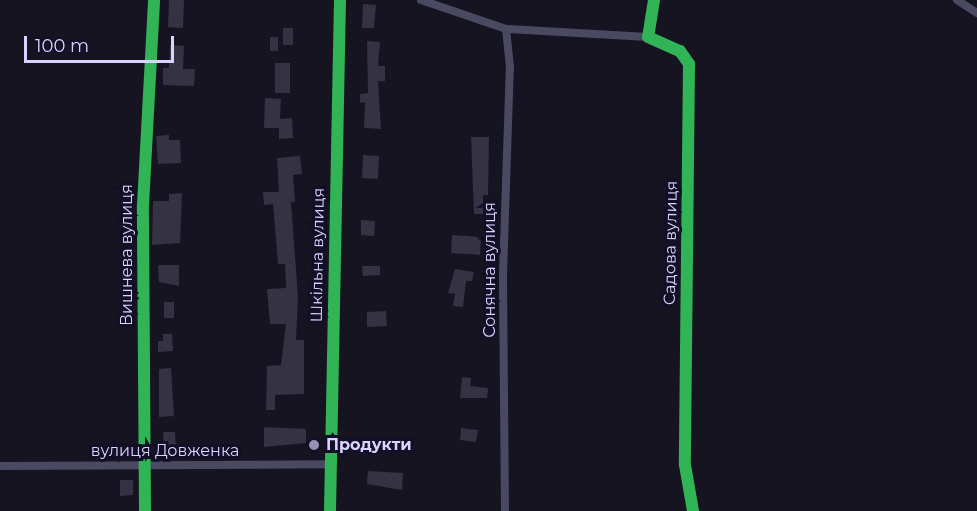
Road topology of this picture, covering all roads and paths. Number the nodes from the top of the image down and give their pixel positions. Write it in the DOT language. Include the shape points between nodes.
graph roads {
  1 [pos="154,0"];
  2 [pos="340,0"];
  3 [pos="421,0"];
  4 [pos="654,0"];
  5 [pos="957,0"];
  6 [pos="977,13"];
  7 [pos="506,29"];
  8 [pos="648,37"];
  9 [pos="331,464"];
  10 [pos="0,466"];
  11 [pos="146,466"];
  12 [pos="145,511"];
  13 [pos="330,511"];
  14 [pos="505,511"];
  15 [pos="693,511"];
  1 -- 11 [label="street, Вишнева вулиця" via="142,205"];
  2 -- 9 [label="street, Шкільна вулиця"];
  3 -- 7 [label="street"];
  4 -- 8 [label="street"];
  5 -- 6 [label="street"];
  7 -- 8 [label="street"];
  7 -- 14 [label="street, Сонячна вулиця" via="510,67 503,274"];
  8 -- 15 [label="street, Садова вулиця" via="680,51 689,64 685,465"];
  9 -- 11 [label="street, вулиця Довженка"];
  9 -- 13 [label="street, Шкільна вулиця"];
  10 -- 11 [label="street, вулиця Довженка"];
  11 -- 12 [label="street, Вишнева вулиця"];
}
